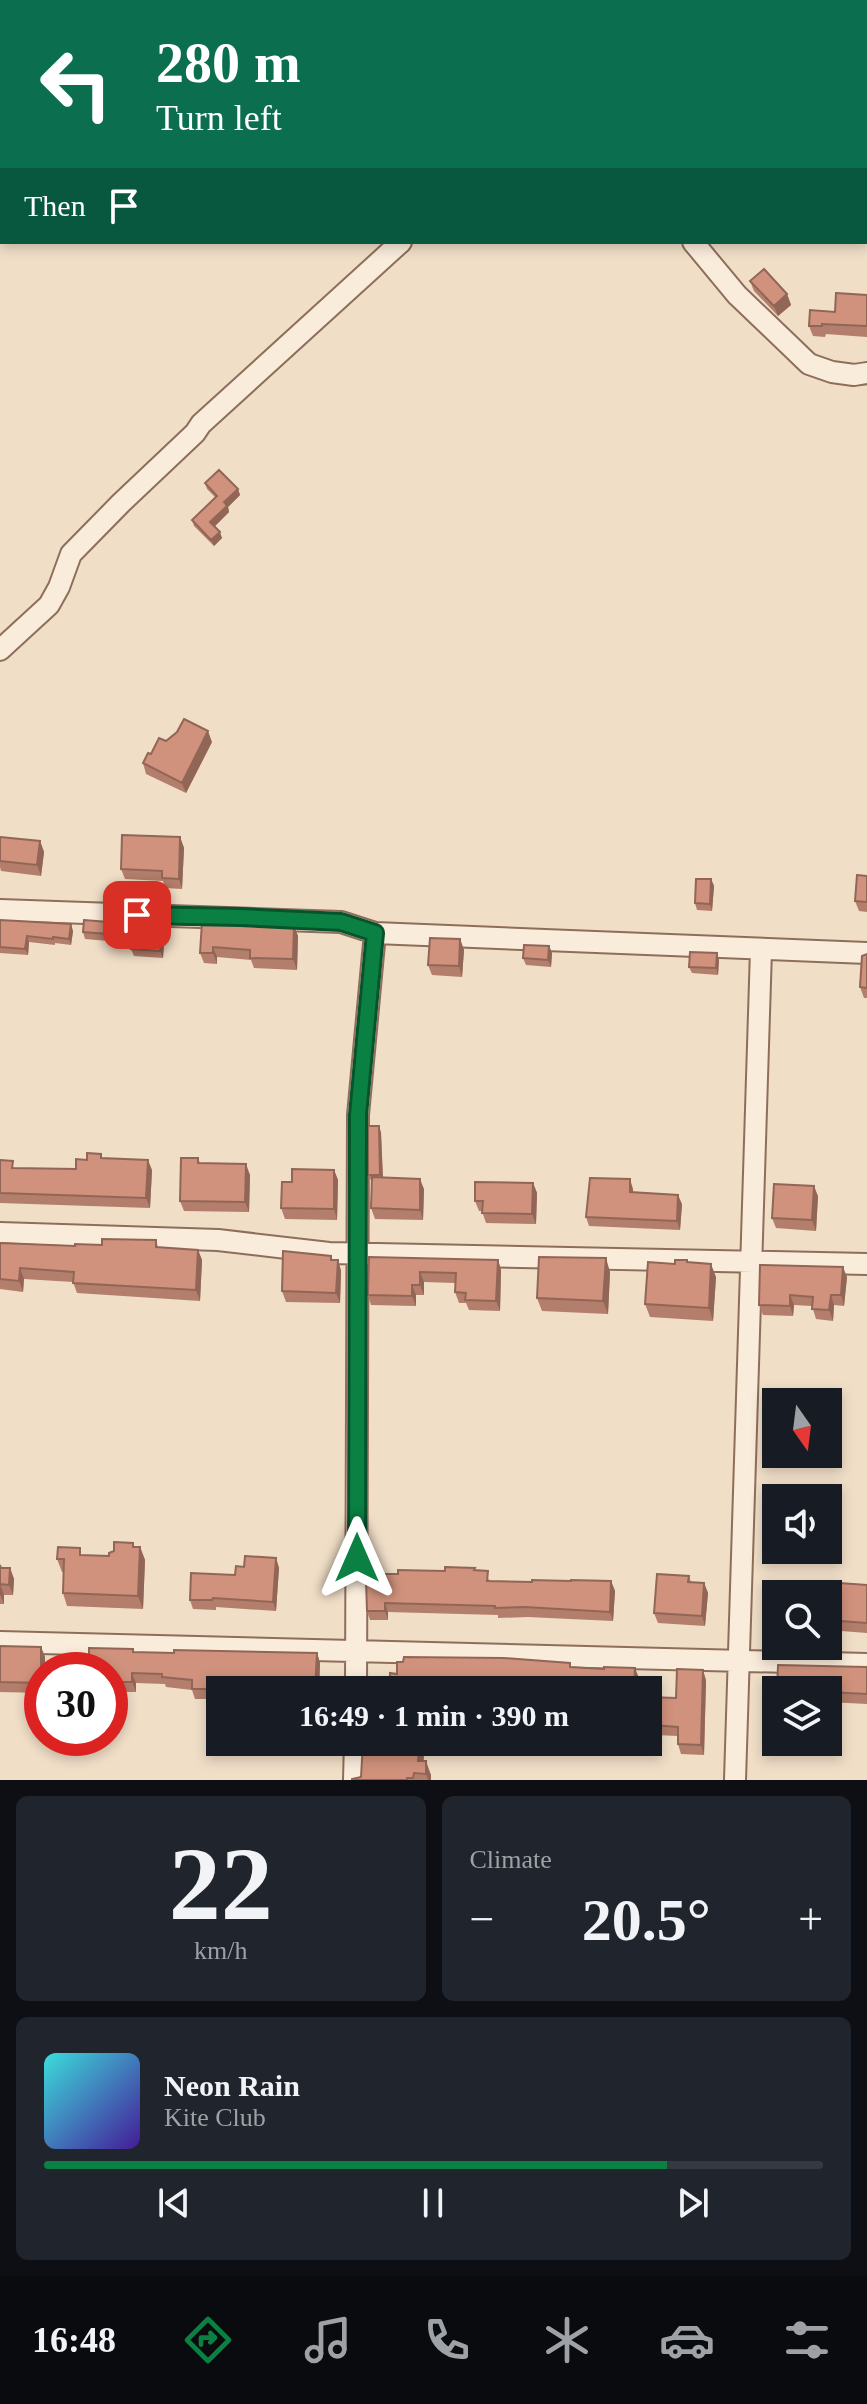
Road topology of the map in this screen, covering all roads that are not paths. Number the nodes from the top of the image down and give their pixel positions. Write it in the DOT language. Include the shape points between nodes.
graph roads {
  1 [pos="399,244"];
  2 [pos="695,244"];
  3 [pos="867,373"];
  4 [pos="0,650"];
  5 [pos="0,910"];
  6 [pos="375,933"];
  7 [pos="761,950"];
  8 [pos="867,953"];
  9 [pos="0,1233"];
  10 [pos="358,1252"];
  11 [pos="752,1262"];
  12 [pos="867,1264"];
  13 [pos="0,1642"];
  14 [pos="357,1650"];
  15 [pos="739,1661"];
  16 [pos="867,1664"];
  17 [pos="356,1676"];
  18 [pos="355,1756"];
  19 [pos="354,1780"];
  20 [pos="735,1780"];
  1 -- 4 [label="street" via="111,513 71,554 49,605"];
  2 -- 3 [label="street" via="737,295 809,364 832,372"];
  5 -- 6 [label="street" via="341,922"];
  6 -- 7 [label="street"];
  6 -- 10 [label="street" via="358,1115"];
  7 -- 8 [label="street"];
  7 -- 11 [label="street"];
  9 -- 10 [label="street" via="218,1240"];
  10 -- 11 [label="street"];
  10 -- 14 [label="street"];
  11 -- 12 [label="street"];
  11 -- 15 [label="street"];
  13 -- 14 [label="street"];
  14 -- 15 [label="street"];
  14 -- 17 [label="street"];
  15 -- 16 [label="street"];
  15 -- 20 [label="street"];
  18 -- 19 [label="street"];
}
